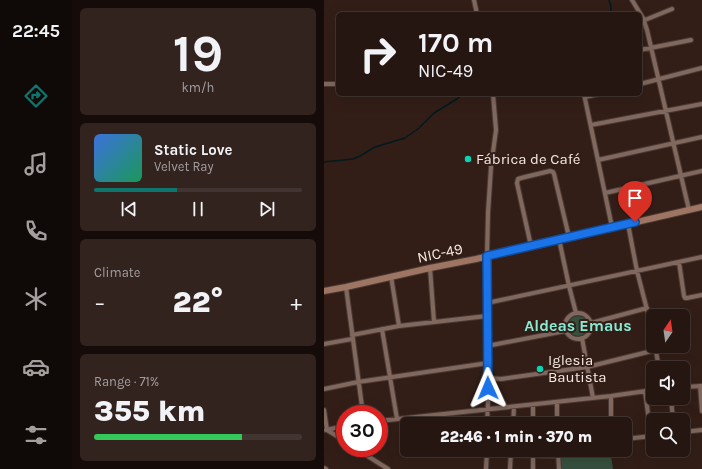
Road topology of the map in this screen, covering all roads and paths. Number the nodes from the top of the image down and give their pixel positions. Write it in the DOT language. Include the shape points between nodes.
graph roads {
  1 [pos="474,0"];
  2 [pos="632,0"];
  3 [pos="672,9"];
  4 [pos="477,12"];
  5 [pos="637,12"];
  6 [pos="642,22"];
  7 [pos="691,40"];
  8 [pos="651,47"];
  9 [pos="642,49"];
  10 [pos="702,68"];
  11 [pos="659,80"];
  12 [pos="324,84"];
  13 [pos="336,84"];
  14 [pos="642,84"];
  15 [pos="493,96"];
  16 [pos="585,96"];
  17 [pos="702,104"];
  18 [pos="666,111"];
  19 [pos="591,125"];
  20 [pos="702,137"];
  21 [pos="673,143"];
  22 [pos="598,160"];
  23 [pos="702,171"];
  24 [pos="681,176"];
  25 [pos="605,193"];
  26 [pos="702,207"];
  27 [pos="688,210"];
  28 [pos="628,224"];
  29 [pos="612,227"];
  30 [pos="569,237"];
  31 [pos="559,239"];
  32 [pos="532,246"];
  33 [pos="487,256"];
  34 [pos="702,257"];
  35 [pos="679,262"];
  36 [pos="430,268"];
  37 [pos="637,271"];
  38 [pos="391,276"];
  39 [pos="569,286"];
  40 [pos="346,287"];
  41 [pos="324,291"];
  42 [pos="702,295"];
  43 [pos="487,304"];
  44 [pos="646,308"];
  45 [pos="576,313"];
  46 [pos="487,316"];
  47 [pos="434,322"];
  48 [pos="590,324"];
  49 [pos="399,326"];
  50 [pos="382,329"];
  51 [pos="565,330"];
  52 [pos="352,337"];
  53 [pos="582,338"];
  54 [pos="324,344"];
  55 [pos="488,346"];
  56 [pos="646,351"];
  57 [pos="488,363"];
  58 [pos="587,367"];
  59 [pos="390,378"];
  60 [pos="489,378"];
  61 [pos="358,382"];
  62 [pos="701,386"];
  63 [pos="690,387"];
  64 [pos="324,389"];
  65 [pos="645,391"];
  66 [pos="611,396"];
  67 [pos="593,398"];
  68 [pos="557,402"];
  69 [pos="533,404"];
  70 [pos="362,405"];
  71 [pos="514,407"];
  72 [pos="324,410"];
  73 [pos="488,410"];
  74 [pos="702,411"];
  75 [pos="648,413"];
  76 [pos="488,417"];
  77 [pos="513,417"];
  78 [pos="533,417"];
  79 [pos="557,417"];
  80 [pos="611,417"];
  81 [pos="397,419"];
  82 [pos="388,420"];
  83 [pos="336,428"];
  84 [pos="325,430"];
  85 [pos="702,430"];
  86 [pos="690,431"];
  87 [pos="336,436"];
  88 [pos="646,437"];
  89 [pos="632,438"];
  90 [pos="369,457"];
  91 [pos="487,457"];
  92 [pos="511,457"];
  93 [pos="533,457"];
  94 [pos="558,457"];
  95 [pos="388,469"];
  96 [pos="486,469"];
  97 [pos="510,469"];
  98 [pos="533,469"];
  99 [pos="559,469"];
  1 -- 4 [label="street"];
  2 -- 5 [label="street"];
  3 -- 6 [label="street"];
  6 -- 8 [label="street"];
  7 -- 8 [label="street"];
  8 -- 9 [label="street"];
  8 -- 11 [label="street"];
  10 -- 11 [label="street"];
  11 -- 14 [label="street"];
  11 -- 18 [label="street"];
  12 -- 13 [label="street"];
  15 -- 33 [label="street" via="496,130 490,183"];
  16 -- 19 [label="street"];
  17 -- 18 [label="street"];
  18 -- 19 [label="street"];
  18 -- 21 [label="street"];
  19 -- 22 [label="street"];
  20 -- 21 [label="street"];
  21 -- 22 [label="street"];
  21 -- 24 [label="street"];
  22 -- 25 [label="street"];
  23 -- 24 [label="street"];
  24 -- 25 [label="street"];
  24 -- 27 [label="street"];
  25 -- 29 [label="street"];
  26 -- 27 [label="street, NIC-49 / NIC-49"];
  27 -- 28 [label="street, NIC-49 / NIC-49"];
  28 -- 29 [label="street, NIC-49 / NIC-49"];
  28 -- 37 [label="street"];
  29 -- 30 [label="street, NIC-49 / NIC-49"];
  30 -- 31 [label="street, NIC-49 / NIC-49"];
  30 -- 32 [label="street" via="553,172 528,176 518,179 516,183"];
  31 -- 32 [label="street, NIC-49 / NIC-49"];
  31 -- 39 [label="street"];
  32 -- 33 [label="street, NIC-49 / NIC-49"];
  33 -- 36 [label="street, NIC-49 / NIC-49"];
  33 -- 43 [label="street"];
  34 -- 35 [label="street"];
  35 -- 37 [label="street"];
  35 -- 42 [label="street" via="685,298"];
  36 -- 38 [label="street, NIC-49 / NIC-49"];
  36 -- 47 [label="street"];
  37 -- 39 [label="street"];
  37 -- 44 [label="street"];
  38 -- 40 [label="street, NIC-49 / NIC-49"];
  38 -- 49 [label="street"];
  39 -- 43 [label="street"];
  39 -- 45 [label="street"];
  40 -- 41 [label="street, NIC-49 / NIC-49"];
  40 -- 52 [label="street"];
  43 -- 46 [label="street"];
  44 -- 48 [label="street"];
  45 -- 48 [label="street" via="587,317"];
  45 -- 51 [label="street" via="566,319"];
  46 -- 47 [label="street"];
  46 -- 55 [label="street"];
  47 -- 49 [label="street"];
  48 -- 53 [label="street" via="588,334"];
  49 -- 50 [label="street"];
  50 -- 52 [label="street"];
  50 -- 59 [label="street"];
  51 -- 53 [label="street" via="572,338"];
  51 -- 55 [label="street"];
  52 -- 54 [label="street"];
  52 -- 61 [label="street"];
  53 -- 58 [label="street"];
  55 -- 57 [label="street"];
  56 -- 58 [label="street"];
  57 -- 59 [label="street"];
  57 -- 60 [label="street"];
  58 -- 60 [label="street" via="501,379"];
  58 -- 67 [label="street"];
  59 -- 61 [label="street"];
  59 -- 81 [label="street"];
  60 -- 73 [label="street"];
  61 -- 64 [label="street"];
  61 -- 70 [label="street"];
  62 -- 63 [label="street"];
  62 -- 74 [label="street"];
  65 -- 66 [label="street"];
  65 -- 75 [label="street"];
  66 -- 67 [label="street"];
  66 -- 80 [label="street"];
  67 -- 68 [label="street"];
  68 -- 69 [label="street"];
  68 -- 79 [label="street"];
  69 -- 71 [label="street"];
  69 -- 78 [label="street"];
  71 -- 73 [label="street"];
  71 -- 77 [label="street"];
  72 -- 84 [label="street"];
  73 -- 76 [label="street"];
  73 -- 81 [label="street"];
  81 -- 82 [label="street"];
  83 -- 84 [label="street"];
  84 -- 87 [label="street"];
  85 -- 86 [label="street"];
  88 -- 89 [label="street"];
  90 -- 95 [label="street"];
  91 -- 96 [label="street"];
  92 -- 97 [label="street"];
  93 -- 98 [label="street"];
  94 -- 99 [label="street"];
}
